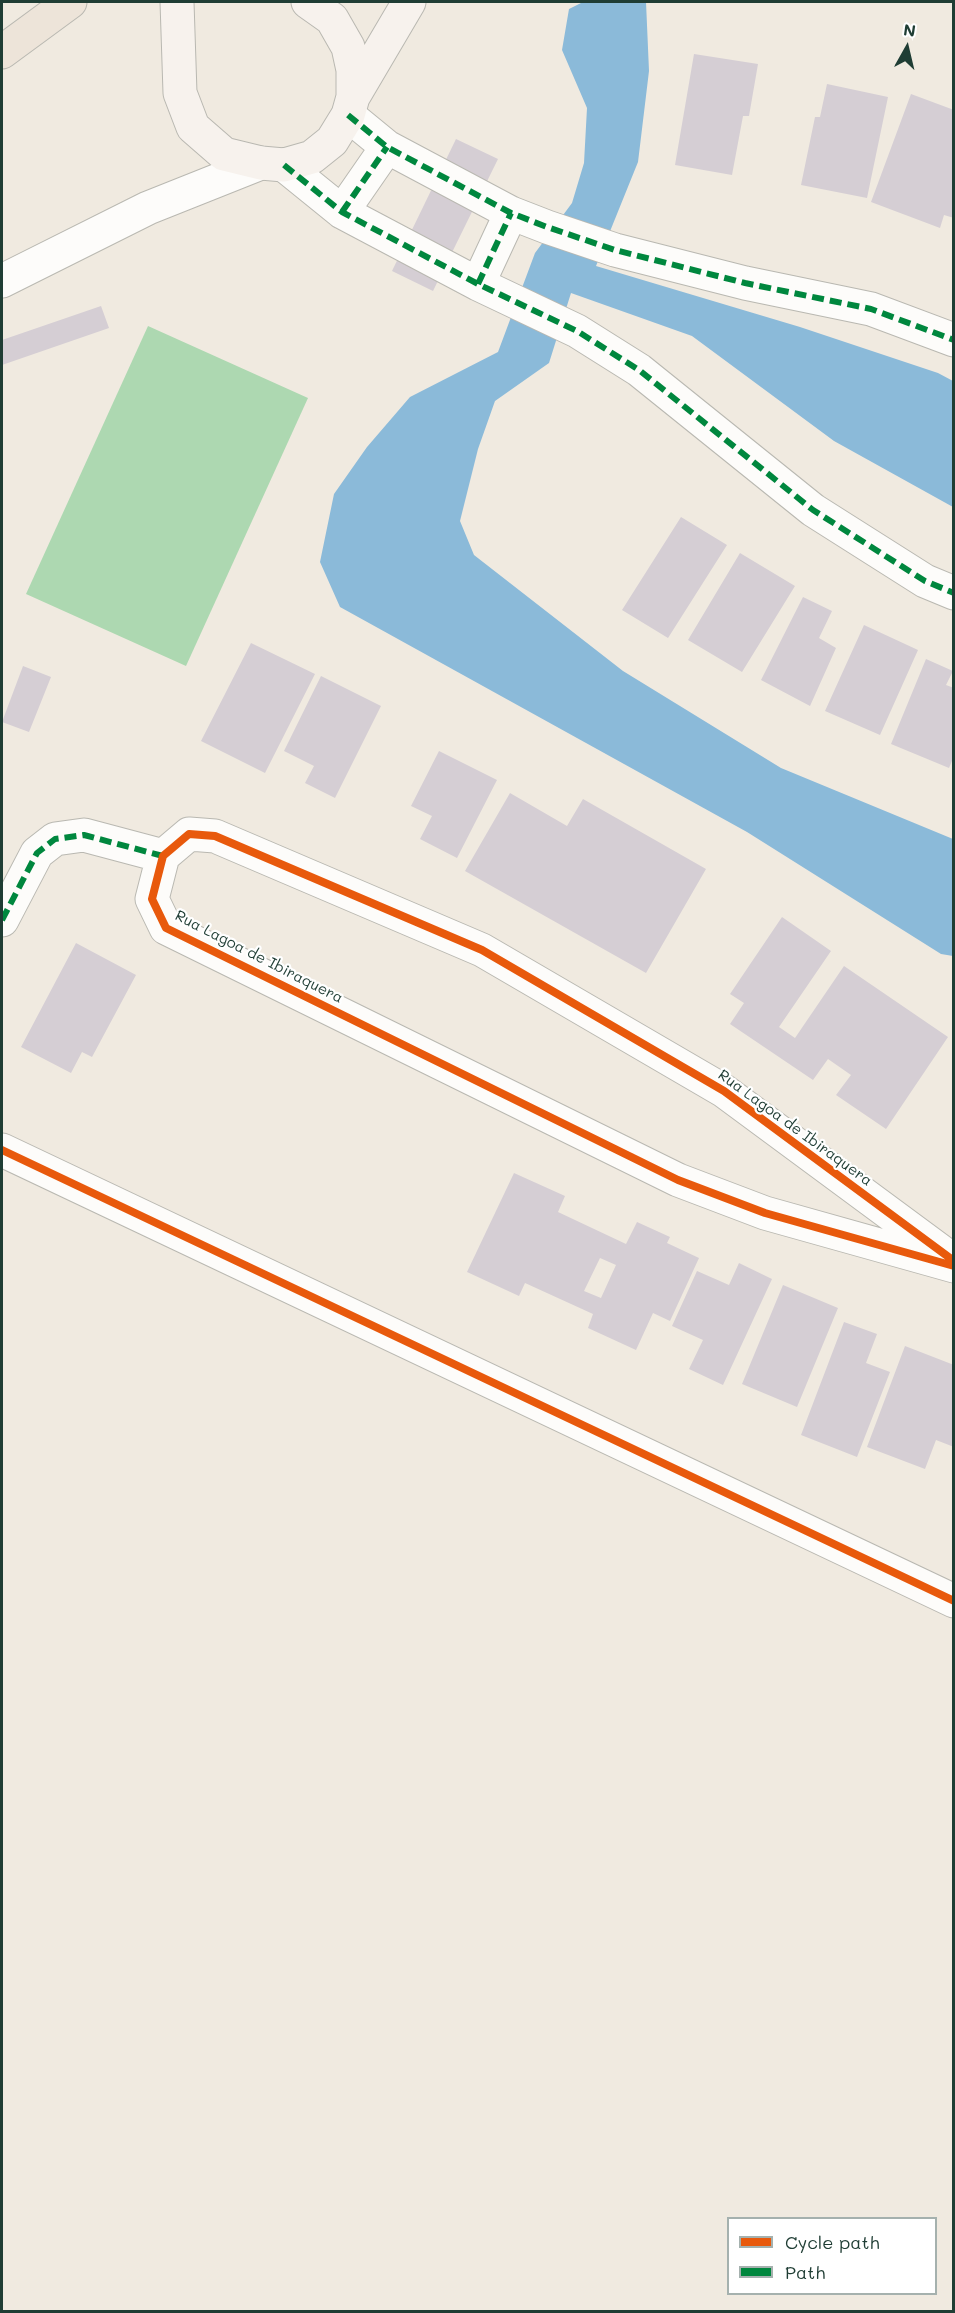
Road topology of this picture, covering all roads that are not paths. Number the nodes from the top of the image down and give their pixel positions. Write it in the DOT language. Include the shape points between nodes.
graph roads {
  1 [pos="70,2"];
  2 [pos="177,2"];
  3 [pos="308,2"];
  4 [pos="409,2"];
  5 [pos="2,52"];
  6 [pos="351,106"];
  7 [pos="387,147"];
  8 [pos="272,164"];
  9 [pos="342,212"];
  10 [pos="511,213"];
  11 [pos="2,281"];
  12 [pos="491,289"];
  13 [pos="954,340"];
  14 [pos="954,593"];
  15 [pos="163,856"];
  16 [pos="2,920"];
  17 [pos="2,1150"];
  18 [pos="954,1261"];
  19 [pos="954,1266"];
  20 [pos="954,1601"];
  1 -- 5 [label="main road"];
  2 -- 8 [label="street" via="180,93 194,127 224,154"];
  3 -- 6 [label="street" via="332,19 348,47 353,70"];
  4 -- 6 [label="street"];
  6 -- 7 [label="street"];
  6 -- 8 [label="street" via="332,141 312,157"];
  7 -- 9 [label="street"];
  7 -- 10 [label="street"];
  8 -- 9 [label="street"];
  8 -- 11 [label="street" via="148,208"];
  9 -- 12 [label="street"];
  10 -- 12 [label="street"];
  10 -- 13 [label="street" via="615,250 871,309"];
  12 -- 14 [label="street" via="577,331 639,370 813,510 925,581"];
  15 -- 16 [label="street" via="84,835 55,838 37,853"];
  15 -- 18 [label="street, Rua Lagoa de Ibiraquera" via="189,834 215,836 482,950 724,1091"];
  15 -- 19 [label="street, Rua Lagoa de Ibiraquera" via="152,899 166,928 678,1180 765,1213"];
  17 -- 20 [label="street"];
}
